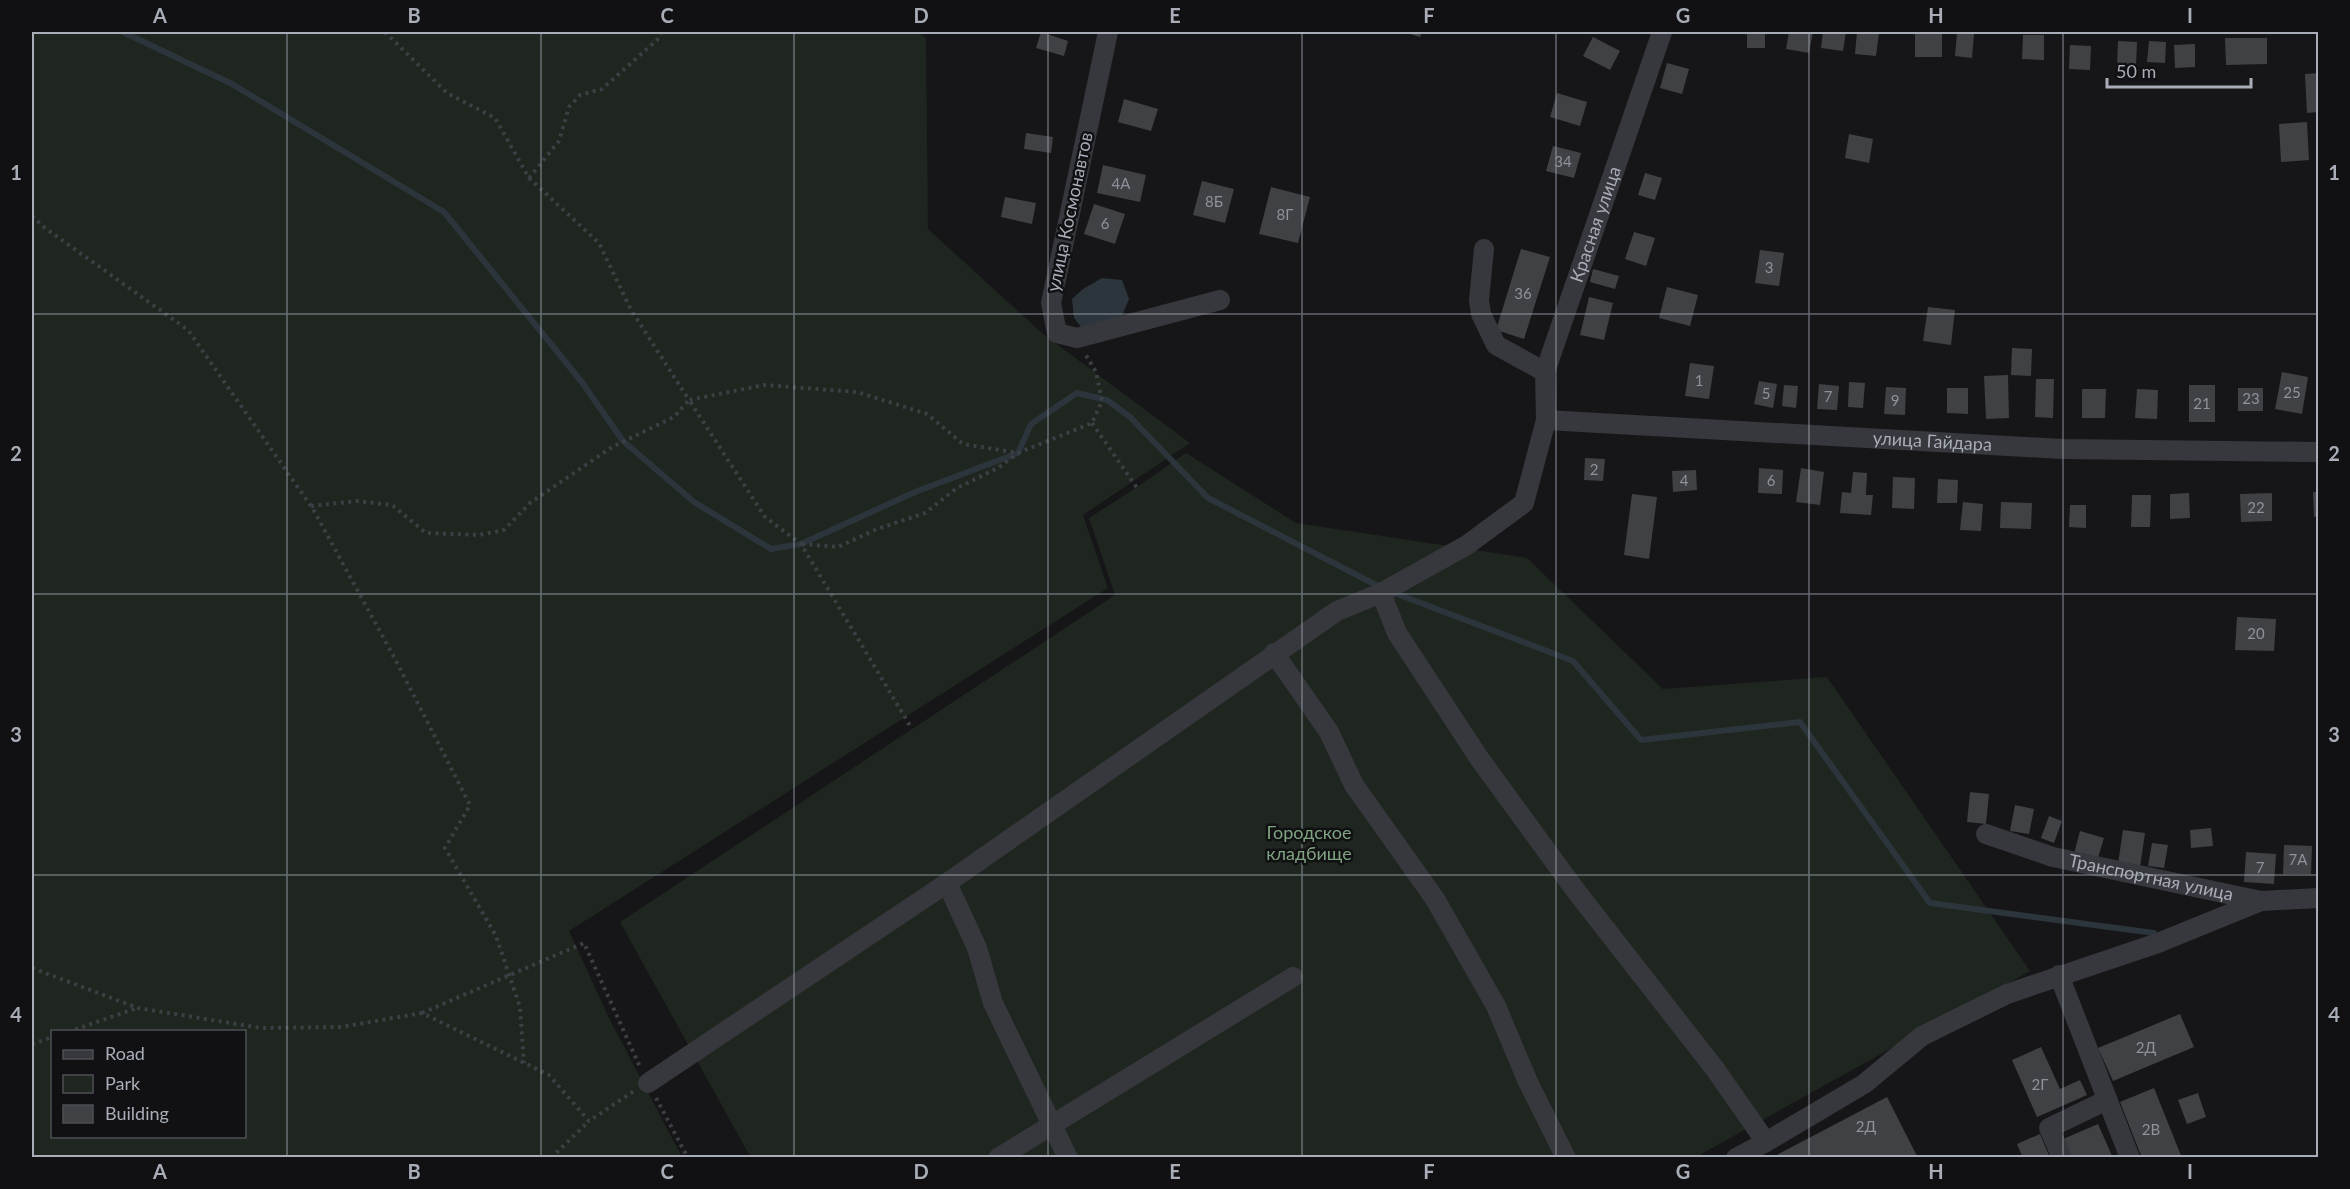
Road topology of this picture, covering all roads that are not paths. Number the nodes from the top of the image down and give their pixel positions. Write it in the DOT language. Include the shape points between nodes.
graph roads {
  1 [pos="1108,32"];
  2 [pos="1662,32"];
  3 [pos="1484,249"];
  4 [pos="1220,300"];
  5 [pos="1545,372"];
  6 [pos="1546,420"];
  7 [pos="2319,453"];
  8 [pos="1381,592"];
  9 [pos="1275,653"];
  10 [pos="1986,834"];
  11 [pos="947,883"];
  12 [pos="2319,898"];
  13 [pos="2261,901"];
  14 [pos="2059,975"];
  15 [pos="1293,977"];
  16 [pos="648,1083"];
  17 [pos="2107,1100"];
  18 [pos="1053,1126"];
  19 [pos="1766,1143"];
  20 [pos="998,1158"];
  21 [pos="1068,1158"];
  22 [pos="1566,1158"];
  23 [pos="1736,1158"];
  24 [pos="2062,1158"];
  25 [pos="2130,1158"];
  1 -- 4 [label="street, улица Космонавтов" via="1051,303 1057,333 1077,338"];
  2 -- 5 [label="street, Красная улица"];
  3 -- 5 [label="street" via="1479,300 1481,314 1496,345"];
  5 -- 6 [label="street, Красная улица"];
  6 -- 7 [label="street, улица Гайдара" via="2062,449"];
  6 -- 8 [label="street, Красная улица" via="1524,503 1467,546"];
  8 -- 9 [label="street, Красная улица" via="1337,611"];
  8 -- 19 [label="street" via="1397,633 1479,758 1576,891 1715,1069"];
  9 -- 11 [label="street, Красная улица"];
  9 -- 22 [label="street" via="1329,732 1354,785 1435,898 1496,1006"];
  10 -- 13 [label="street, Транспортная улица" via="2053,857"];
  11 -- 16 [label="street, Красная улица"];
  11 -- 18 [label="street" via="977,948 993,1003"];
  12 -- 13 [label="street, Транспортная улица"];
  13 -- 14 [label="street" via="2158,943"];
  14 -- 17 [label="street"];
  14 -- 19 [label="street" via="2007,994 1922,1036 1864,1084"];
  15 -- 18 [label="street"];
  17 -- 24 [label="street" via="2049,1128"];
  17 -- 25 [label="street"];
  18 -- 20 [label="street"];
  18 -- 21 [label="street"];
  19 -- 23 [label="street"];
}
